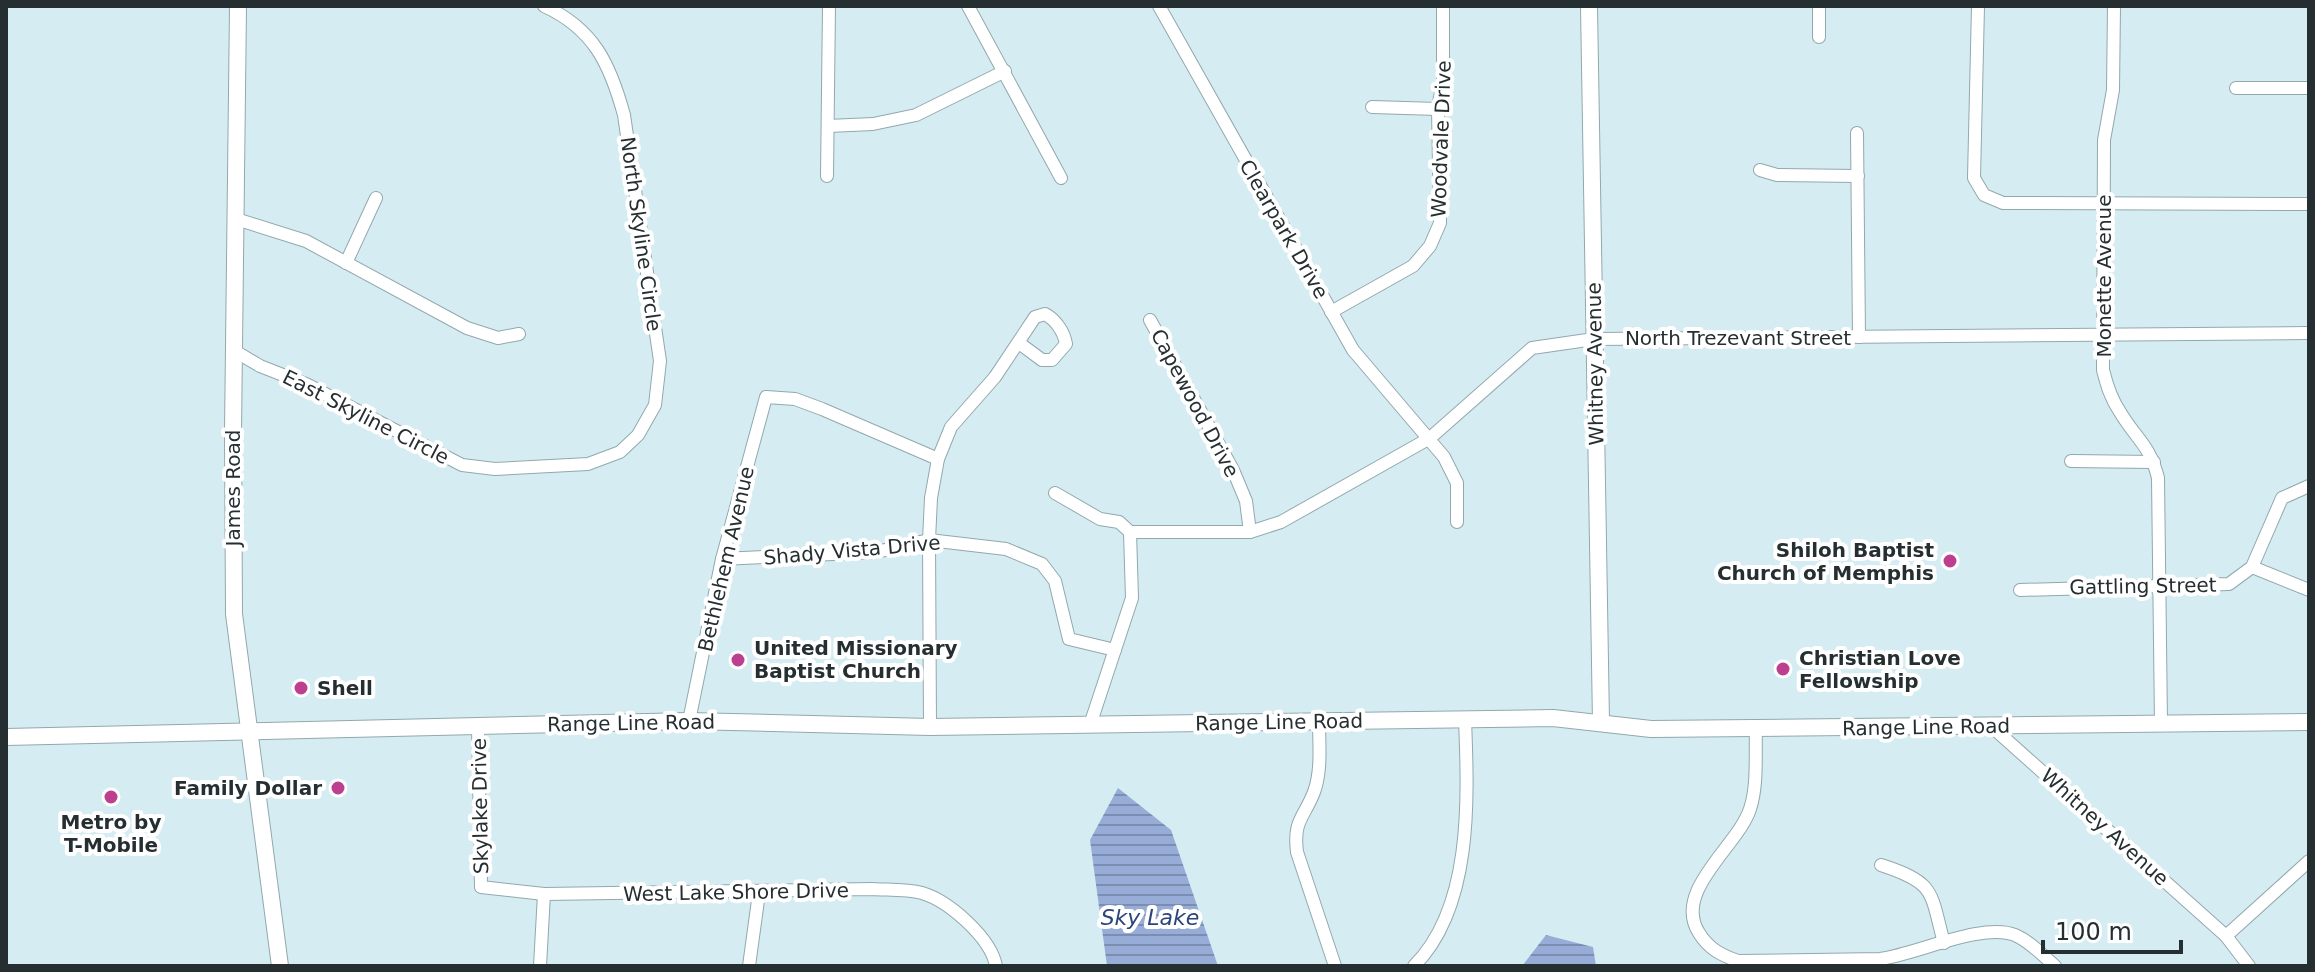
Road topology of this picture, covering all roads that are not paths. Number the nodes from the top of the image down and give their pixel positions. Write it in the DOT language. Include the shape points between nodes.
graph roads {
  1 [pos="238,6"];
  2 [pos="544,6"];
  3 [pos="829,6"];
  4 [pos="968,6"];
  5 [pos="1159,6"];
  6 [pos="1443,6"];
  7 [pos="1589,6"];
  8 [pos="1819,6"];
  9 [pos="1978,6"];
  10 [pos="2114,6"];
  11 [pos="1819,37"];
  12 [pos="1005,71"];
  13 [pos="2236,88"];
  14 [pos="2309,88"];
  15 [pos="1372,107"];
  16 [pos="1438,109"];
  17 [pos="828,126"];
  18 [pos="1857,133"];
  19 [pos="1760,170"];
  20 [pos="827,176"];
  21 [pos="1858,176"];
  22 [pos="1061,178"];
  23 [pos="376,198"];
  24 [pos="2104,203"];
  25 [pos="2309,204"];
  26 [pos="236,219"];
  27 [pos="346,263"];
  28 [pos="1331,312"];
  29 [pos="1150,320"];
  30 [pos="2309,333"];
  31 [pos="519,334"];
  32 [pos="2102,334"];
  33 [pos="1859,337"];
  34 [pos="1594,339"];
  35 [pos="1019,343"];
  36 [pos="233,350"];
  37 [pos="638,435"];
  38 [pos="1430,438"];
  39 [pos="938,459"];
  40 [pos="2071,461"];
  41 [pos="2154,462"];
  42 [pos="2309,486"];
  43 [pos="1055,493"];
  44 [pos="1457,522"];
  45 [pos="1130,532"];
  46 [pos="1250,532"];
  47 [pos="929,540"];
  48 [pos="722,559"];
  49 [pos="2252,567"];
  50 [pos="2159,586"];
  51 [pos="2020,590"];
  52 [pos="2309,590"];
  53 [pos="1115,650"];
  54 [pos="1465,719"];
  55 [pos="689,721"];
  56 [pos="1319,721"];
  57 [pos="1601,722"];
  58 [pos="2309,722"];
  59 [pos="2161,723"];
  60 [pos="1090,725"];
  61 [pos="478,726"];
  62 [pos="1991,726"];
  63 [pos="930,727"];
  64 [pos="1756,729"];
  65 [pos="248,731"];
  66 [pos="6,737"];
  67 [pos="2309,861"];
  68 [pos="1881,865"];
  69 [pos="481,887"];
  70 [pos="759,893"];
  71 [pos="544,894"];
  72 [pos="2226,936"];
  73 [pos="1944,943"];
  74 [pos="280,966"];
  75 [pos="540,966"];
  76 [pos="749,966"];
  77 [pos="996,966"];
  78 [pos="1335,966"];
  79 [pos="1414,966"];
  80 [pos="2055,966"];
  81 [pos="2249,966"];
  1 -- 26 [label="main road, James Road"];
  2 -- 37 [label="street, North Skyline Circle" via="589,36 613,75 624,115 660,361 655,405"];
  3 -- 17 [label="street"];
  4 -- 12 [label="street"];
  5 -- 28 [label="street, Clearpark Drive"];
  6 -- 16 [label="street, Woodvale Drive"];
  7 -- 34 [label="main road, Whitney Avenue"];
  8 -- 11 [label="street"];
  9 -- 24 [label="street" via="1974,178 1984,195 2003,203"];
  10 -- 24 [label="street, Monette Avenue"];
  12 -- 17 [label="street" via="916,115"];
  12 -- 22 [label="street"];
  13 -- 14 [label="street"];
  15 -- 16 [label="street"];
  16 -- 28 [label="street, Woodvale Drive" via="1440,223 1430,246 1413,266"];
  17 -- 20 [label="street"];
  18 -- 21 [label="street"];
  19 -- 21 [label="street"];
  21 -- 33 [label="street"];
  23 -- 27 [label="street"];
  24 -- 25 [label="street"];
  24 -- 32 [label="street, Monette Avenue"];
  26 -- 27 [label="street" via="306,241"];
  26 -- 36 [label="main road, James Road"];
  27 -- 31 [label="street" via="467,328 498,338"];
  28 -- 38 [label="street, Clearpark Drive" via="1353,350"];
  29 -- 46 [label="street, Capewood Drive" via="1233,470 1246,501"];
  30 -- 32 [label="street, North Trezevant Street"];
  32 -- 33 [label="street, North Trezevant Street"];
  32 -- 41 [label="street, Monette Avenue" via="2109,394"];
  33 -- 34 [label="street, North Trezevant Street"];
  34 -- 38 [label="street, North Trezevant Street" via="1532,348"];
  34 -- 57 [label="main road, Whitney Avenue"];
  35 -- 39 [label="street" via="951,427"];
  36 -- 37 [label="street, East Skyline Circle" via="462,465 495,469 588,464 620,452"];
  36 -- 65 [label="main road, James Road" via="233,588"];
  38 -- 44 [label="street, Clearpark Drive" via="1457,483"];
  38 -- 46 [label="street, North Trezevant Street" via="1281,522"];
  39 -- 47 [label="street"];
  39 -- 48 [label="street, Bethlehem Avenue" via="795,399 766,397"];
  40 -- 41 [label="street"];
  41 -- 50 [label="street, Monette Avenue"];
  42 -- 49 [label="street" via="2282,498"];
  43 -- 45 [label="street"];
  45 -- 46 [label="street, North Trezevant Street"];
  45 -- 53 [label="street" via="1132,598"];
  47 -- 48 [label="street, Shady Vista Drive" via="876,552"];
  47 -- 53 [label="street, Shady Vista Drive" via="1006,549 1042,564 1055,581 1069,639"];
  47 -- 63 [label="street"];
  48 -- 55 [label="street, Bethlehem Avenue"];
  49 -- 50 [label="street, Gattling Street" via="2229,584"];
  49 -- 52 [label="street"];
  50 -- 51 [label="street, Gattling Street"];
  50 -- 59 [label="street, Monette Avenue"];
  53 -- 60 [label="street"];
  54 -- 56 [label="main road, Range Line Road"];
  54 -- 57 [label="main road, Range Line Road"];
  54 -- 79 [label="street" via="1467,779 1454,897 1445,925"];
  55 -- 61 [label="main road, Range Line Road"];
  55 -- 63 [label="main road, Range Line Road"];
  56 -- 60 [label="main road, Range Line Road"];
  56 -- 78 [label="street" via="1319,771 1295,835"];
  57 -- 64 [label="main road, Range Line Road" via="1651,729"];
  58 -- 59 [label="main road, Range Line Road"];
  59 -- 62 [label="main road, Range Line Road"];
  60 -- 63 [label="main road, Range Line Road"];
  61 -- 65 [label="main road, Range Line Road"];
  61 -- 69 [label="street, Skylake Drive"];
  62 -- 64 [label="main road, Range Line Road"];
  62 -- 72 [label="street, Whitney Avenue"];
  64 -- 73 [label="street" via="1751,807 1695,894 1695,927 1706,943 1738,961 1880,959"];
  65 -- 66 [label="main road, Range Line Road"];
  65 -- 74 [label="main road, James Road"];
  67 -- 72 [label="street"];
  68 -- 73 [label="street" via="1927,887"];
  69 -- 71 [label="street, West Lake Shore Drive"];
  70 -- 71 [label="street, West Lake Shore Drive"];
  70 -- 76 [label="street"];
  70 -- 77 [label="street, West Lake Shore Drive" via="922,893 952,908 977,934"];
  71 -- 75 [label="street"];
  72 -- 81 [label="street, Whitney Avenue"];
  73 -- 80 [label="street" via="2003,932 2031,944"];
}
